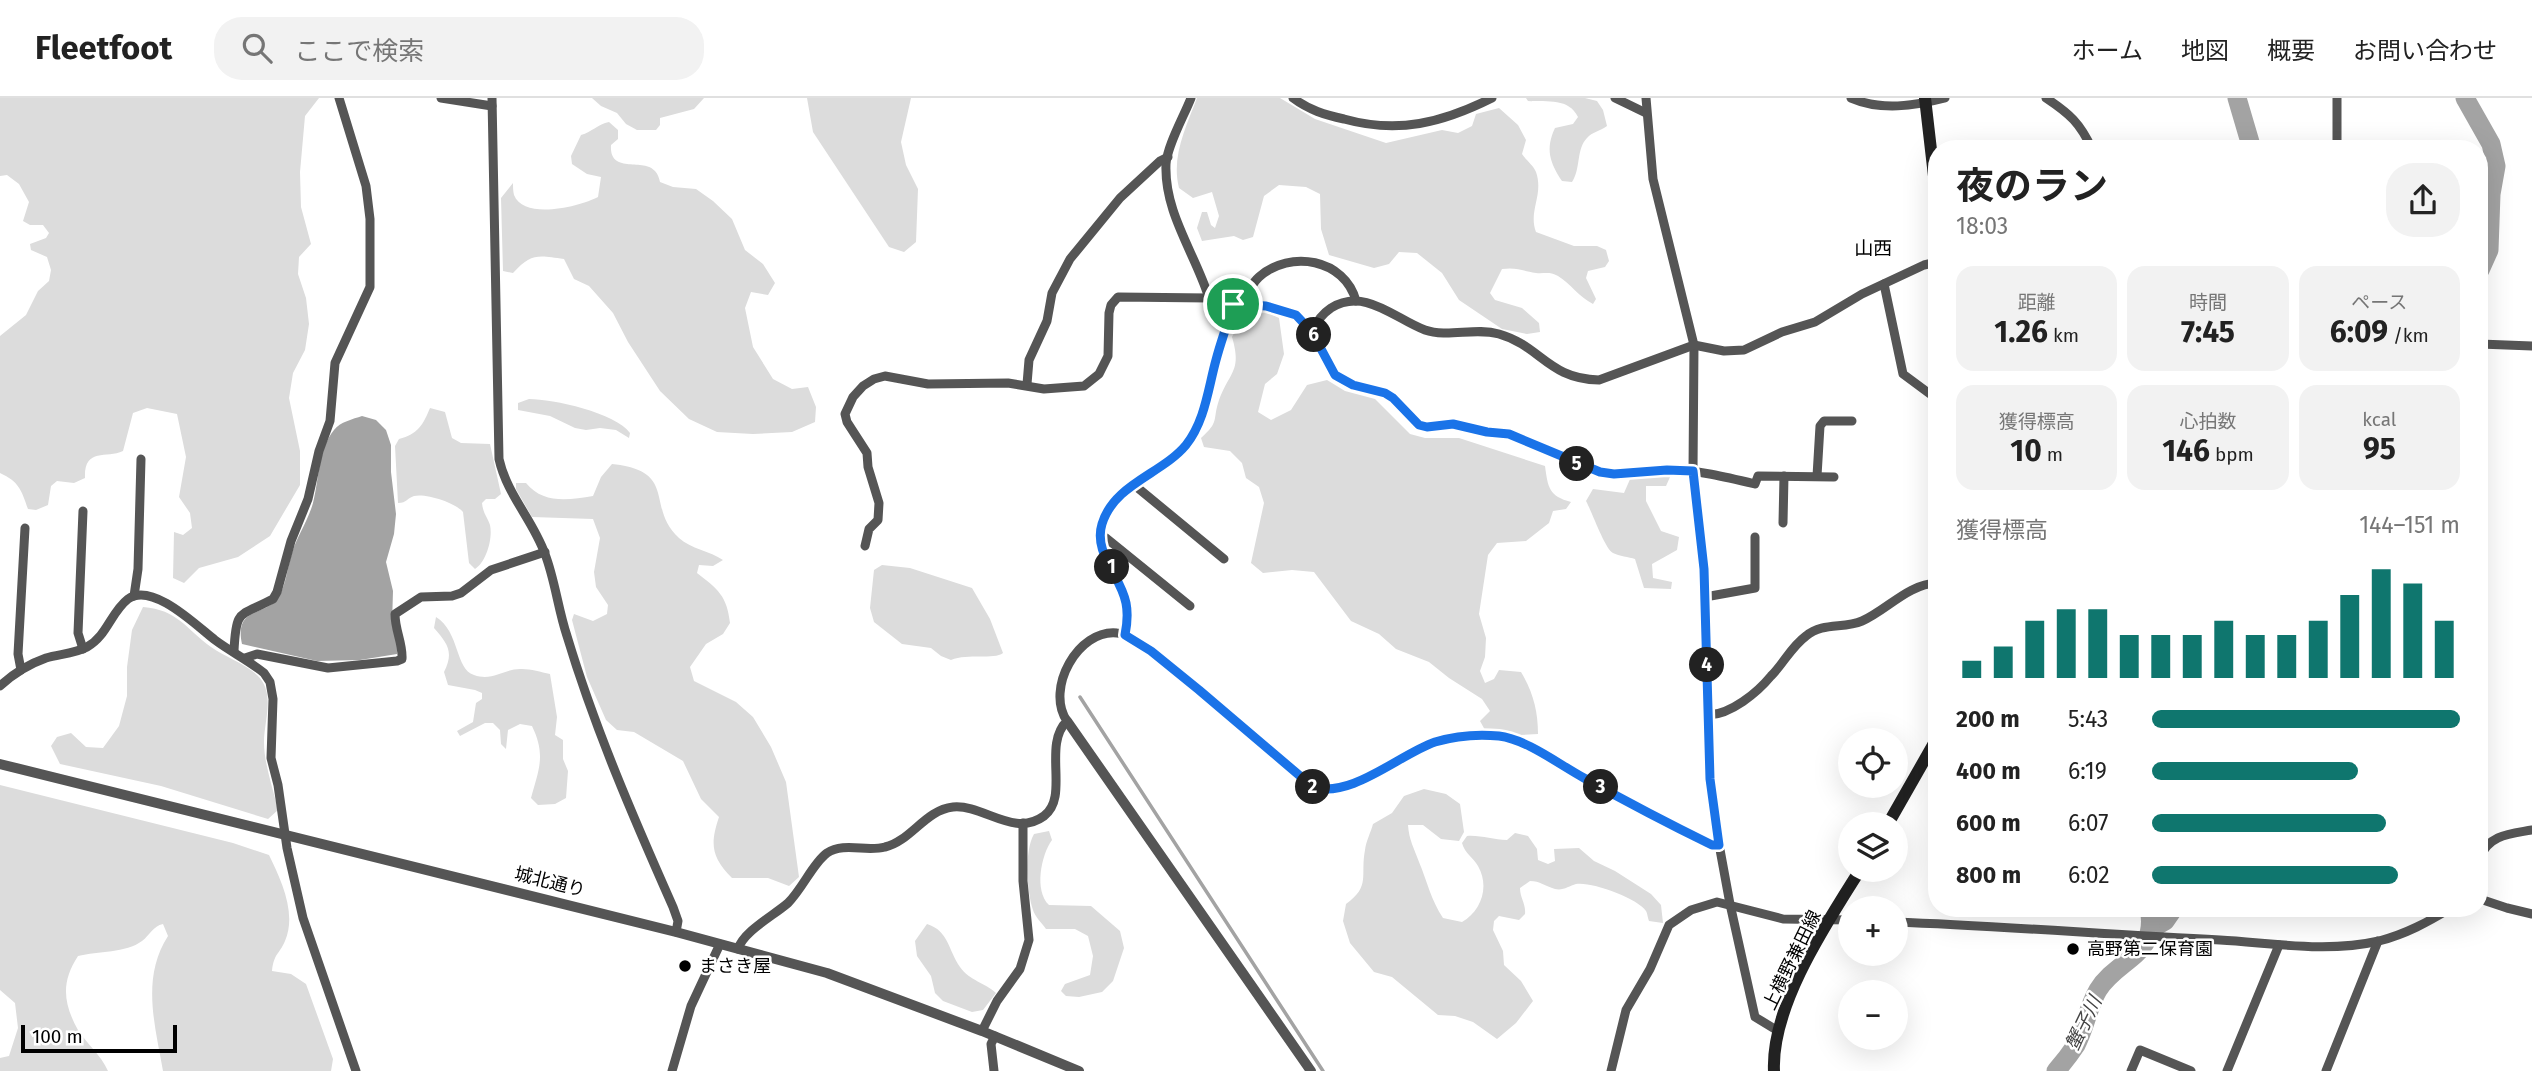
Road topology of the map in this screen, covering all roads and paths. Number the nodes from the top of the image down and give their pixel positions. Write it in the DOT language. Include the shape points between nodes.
graph roads {
  1 [pos="339,98"];
  2 [pos="442,98"];
  3 [pos="1191,98"];
  4 [pos="1293,98"];
  5 [pos="1492,98"];
  6 [pos="1615,98"];
  7 [pos="1646,98"];
  8 [pos="1851,98"];
  9 [pos="1945,98"];
  10 [pos="2046,98"];
  11 [pos="2337,98"];
  12 [pos="1926,100"];
  13 [pos="492,102"];
  14 [pos="1646,113"];
  15 [pos="1930,140"];
  16 [pos="2088,140"];
  17 [pos="2337,140"];
  18 [pos="1168,157"];
  19 [pos="1928,264"];
  20 [pos="1884,284"];
  21 [pos="1209,298"];
  22 [pos="1356,301"];
  23 [pos="1238,304"];
  24 [pos="1312,332"];
  25 [pos="2488,344"];
  26 [pos="1694,345"];
  27 [pos="2532,346"];
  28 [pos="1027,384"];
  29 [pos="1928,393"];
  30 [pos="1852,421"];
  31 [pos="141,459"];
  32 [pos="1693,471"];
  33 [pos="1784,475"];
  34 [pos="1817,475"];
  35 [pos="1834,477"];
  36 [pos="1133,484"];
  37 [pos="83,511"];
  38 [pos="1783,523"];
  39 [pos="24,528"];
  40 [pos="1100,537"];
  41 [pos="1755,537"];
  42 [pos="865,547"];
  43 [pos="545,552"];
  44 [pos="1224,559"];
  45 [pos="1928,584"];
  46 [pos="134,596"];
  47 [pos="1705,597"];
  48 [pos="1191,606"];
  49 [pos="1125,635"];
  50 [pos="83,649"];
  51 [pos="234,650"];
  52 [pos="245,658"];
  53 [pos="20,670"];
  54 [pos="0,685"];
  55 [pos="1709,715"];
  56 [pos="1067,721"];
  57 [pos="1928,753"];
  58 [pos="0,764"];
  59 [pos="1895,812"];
  60 [pos="1023,823"];
  61 [pos="2532,830"];
  62 [pos="285,836"];
  63 [pos="2488,843"];
  64 [pos="1719,845"];
  65 [pos="1853,882"];
  66 [pos="2488,902"];
  67 [pos="1730,904"];
  68 [pos="2532,914"];
  69 [pos="2436,917"];
  70 [pos="1829,920"];
  71 [pos="1838,920"];
  72 [pos="1908,923"];
  73 [pos="676,932"];
  74 [pos="2378,941"];
  75 [pos="720,944"];
  76 [pos="2279,945"];
  77 [pos="738,949"];
  78 [pos="982,1031"];
  79 [pos="1777,1031"];
  80 [pos="995,1035"];
  81 [pos="356,1071"];
  82 [pos="672,1071"];
  83 [pos="994,1071"];
  84 [pos="1079,1071"];
  85 [pos="1311,1071"];
  86 [pos="1611,1071"];
  87 [pos="1774,1071"];
  88 [pos="2131,1071"];
  89 [pos="2191,1071"];
  90 [pos="2227,1071"];
  91 [pos="2326,1071"];
  1 -- 51 [label="street" via="366,186 370,287 335,363 330,421 277,592 273,599 239,617"];
  2 -- 13 [label="street"];
  3 -- 18 [label="street"];
  4 -- 5 [label="street" via="1326,115 1403,127"];
  6 -- 14 [label="street"];
  7 -- 14 [label="street"];
  8 -- 12 [label="street" via="1883,106"];
  9 -- 12 [label="street"];
  10 -- 16 [label="street" via="2081,125"];
  11 -- 17 [label="street"];
  12 -- 15 [label="main road"];
  13 -- 43 [label="street" via="499,459 510,491"];
  14 -- 26 [label="street" via="1653,179"];
  18 -- 21 [label="street" via="1171,203"];
  18 -- 28 [label="street" via="1120,198 1070,259 1052,293 1047,321 1029,360"];
  19 -- 20 [label="street"];
  20 -- 26 [label="street" via="1815,321 1744,350"];
  20 -- 29 [label="street" via="1903,374"];
  21 -- 23 [label="street"];
  21 -- 28 [label="street" via="1118,297 1109,313 1108,356 1094,380 1057,389"];
  22 -- 23 [label="street" via="1339,273 1300,259 1257,278"];
  22 -- 24 [label="street" via="1329,309"];
  22 -- 26 [label="street" via="1378,306 1426,330 1482,331 1511,338 1557,370 1583,380 1608,378"];
  23 -- 24 [label="street" via="1283,310 1296,315"];
  23 -- 36 [label="street" via="1194,434 1167,462"];
  24 -- 32 [label="street" via="1335,375 1385,393 1419,425 1453,424 1509,434 1600,472"];
  25 -- 27 [label="street"];
  26 -- 32 [label="street"];
  28 -- 42 [label="street" via="928,384 886,376 874,379 853,397 845,414 867,453 879,503 878,520 869,530"];
  30 -- 34 [label="street" via="1824,421 1820,426"];
  31 -- 46 [label="street"];
  32 -- 33 [label="street" via="1755,484 1758,475"];
  32 -- 47 [label="street"];
  33 -- 34 [label="street"];
  33 -- 38 [label="street"];
  34 -- 35 [label="street"];
  36 -- 40 [label="street" via="1108,511"];
  36 -- 44 [label="street"];
  37 -- 50 [label="street" via="78,633"];
  39 -- 53 [label="street"];
  40 -- 48 [label="street"];
  40 -- 49 [label="street" via="1126,602"];
  41 -- 47 [label="street" via="1755,588"];
  43 -- 52 [label="street" via="491,570 461,593 421,597 395,614 403,656 397,661 328,668 257,654"];
  43 -- 73 [label="street" via="585,690 611,764 673,907"];
  45 -- 55 [label="street" via="1860,622 1815,629 1753,693"];
  46 -- 50 [label="street" via="102,636"];
  46 -- 51 [label="street" via="183,612"];
  47 -- 55 [label="street"];
  49 -- 56 [label="street" via="1096,637 1072,660 1059,699"];
  49 -- 64 [label="street" via="1151,651 1313,787 1331,790 1348,784 1433,743 1455,737 1500,736 1660,820"];
  50 -- 53 [label="street"];
  51 -- 52 [label="street"];
  52 -- 62 [label="street" via="270,682 271,758"];
  53 -- 54 [label="street"];
  55 -- 64 [label="street" via="1712,806"];
  56 -- 60 [label="street" via="1056,742 1054,802 1043,817"];
  56 -- 85 [label="street"];
  57 -- 59 [label="main road"];
  58 -- 62 [label="street, 城北通り"];
  60 -- 77 [label="street" via="949,807 885,847 838,848 816,864 801,890 744,937"];
  60 -- 78 [label="street" via="1029,940 1020,969"];
  61 -- 63 [label="street"];
  62 -- 73 [label="street, 城北通り"];
  62 -- 81 [label="street" via="303,919"];
  64 -- 67 [label="street"];
  65 -- 70 [label="main road, 上横野兼田線"];
  66 -- 68 [label="street"];
  67 -- 70 [label="street" via="1783,919"];
  67 -- 79 [label="street" via="1755,1017"];
  67 -- 86 [label="street" via="1710,902 1670,925 1626,1010"];
  69 -- 74 [label="street" via="2415,930"];
  70 -- 71 [label="street"];
  70 -- 79 [label="main road, 上横野兼田線"];
  72 -- 76 [label="street"];
  73 -- 75 [label="street, 城北通り"];
  74 -- 76 [label="street" via="2344,947"];
  74 -- 91 [label="street"];
  75 -- 77 [label="street, 城北通り"];
  75 -- 82 [label="street" via="691,1006"];
  76 -- 90 [label="street"];
  77 -- 78 [label="street, 城北通り" via="871,988"];
  78 -- 80 [label="street, 城北通り"];
  79 -- 87 [label="main road, 上横野兼田線"];
  80 -- 83 [label="street" via="991,1044"];
  80 -- 84 [label="street, 城北通り"];
  88 -- 89 [label="street" via="2140,1050"];
}
